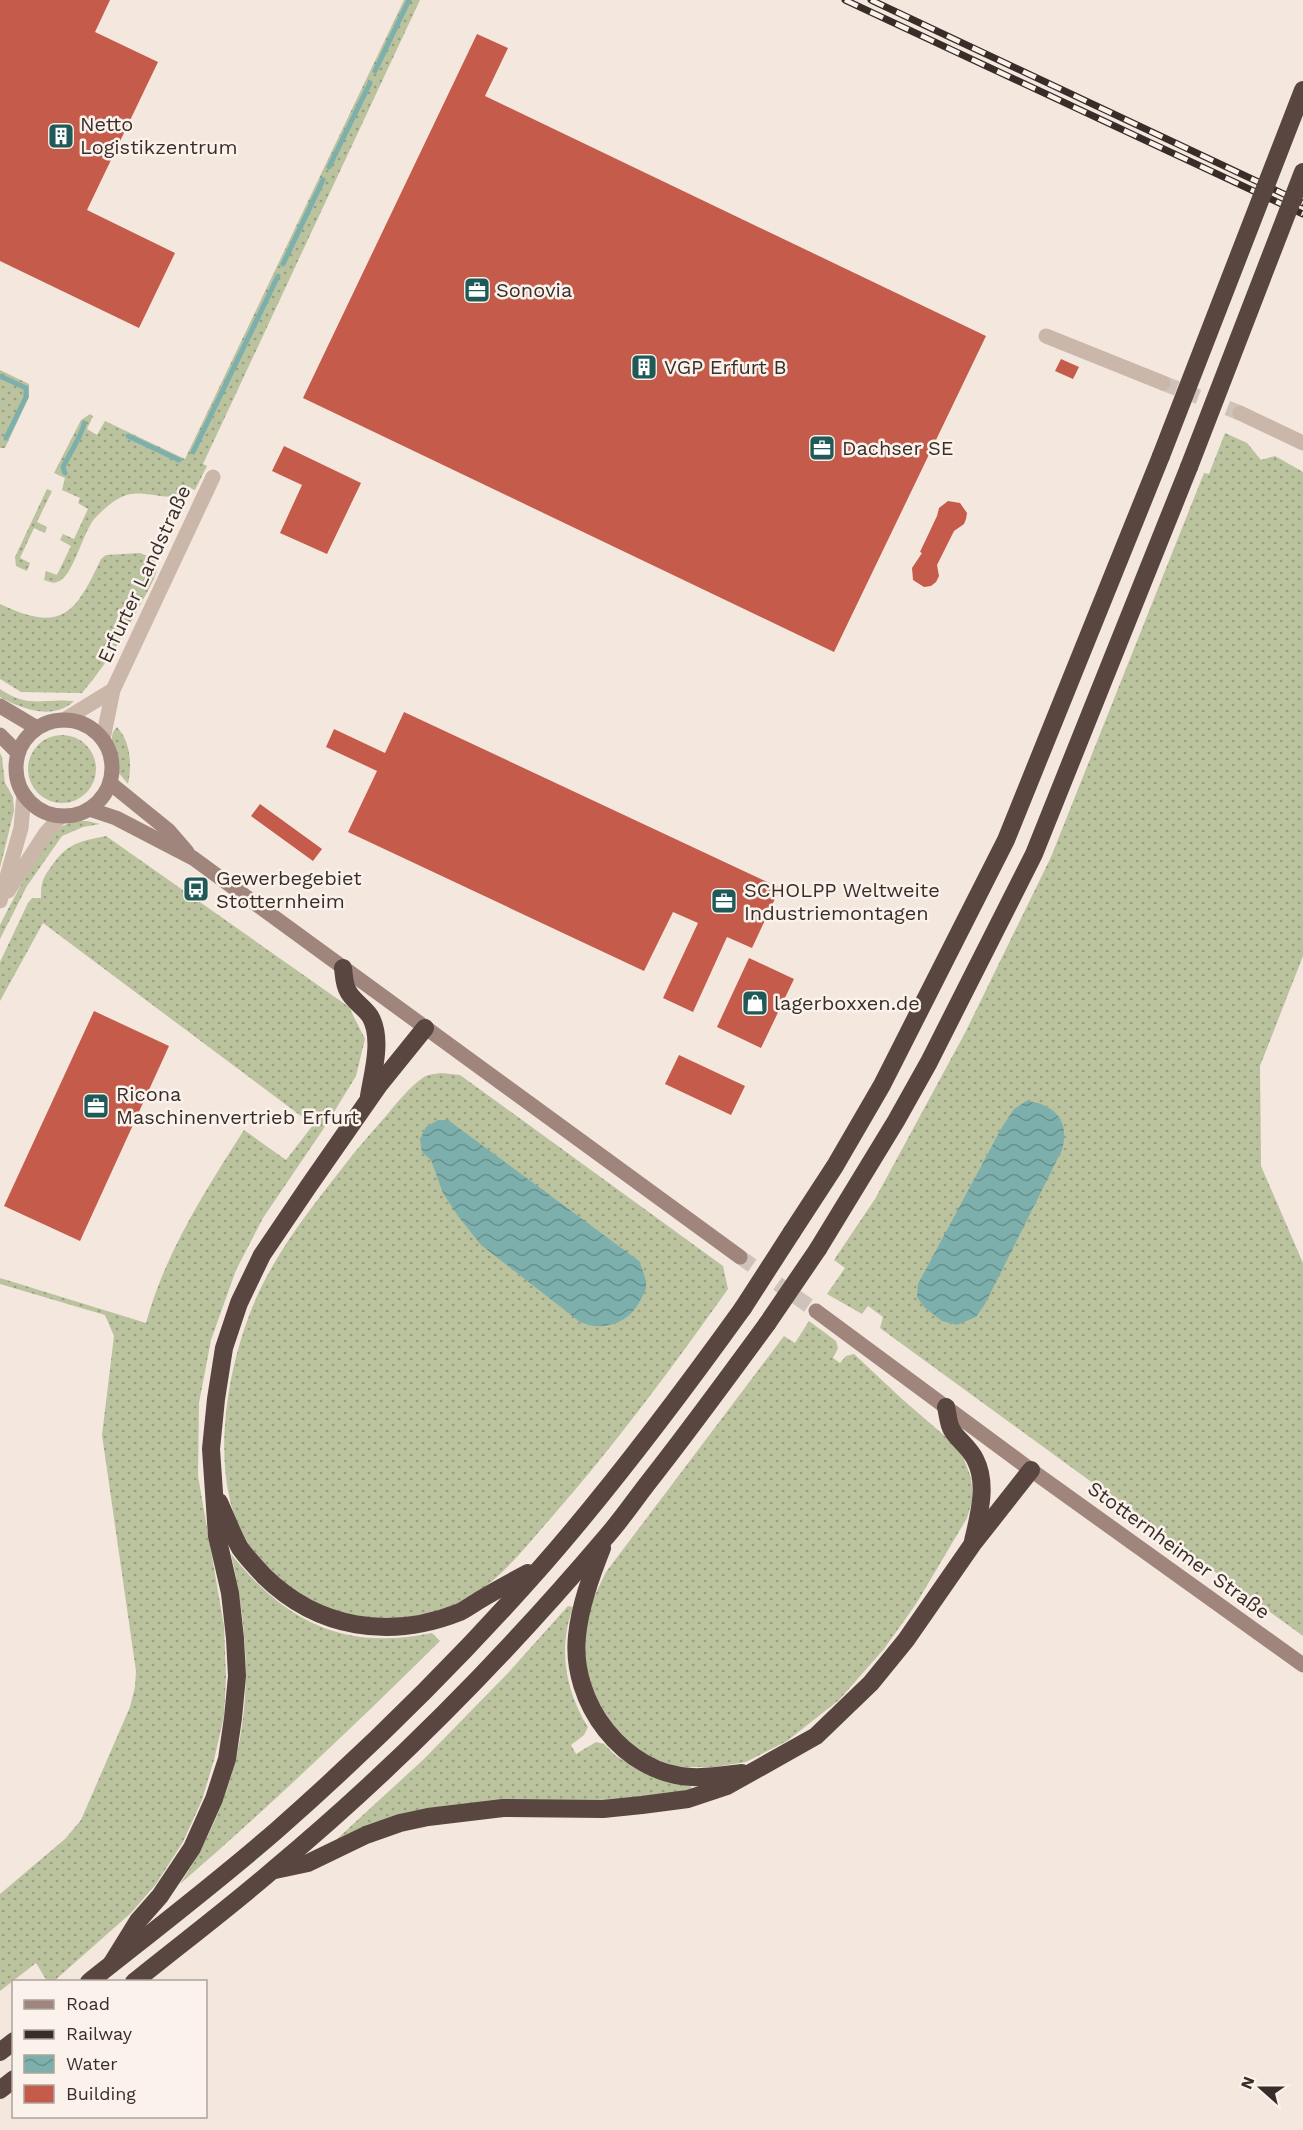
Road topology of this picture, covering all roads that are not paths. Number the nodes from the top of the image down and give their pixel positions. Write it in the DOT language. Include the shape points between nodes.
graph roads {
  1 [pos="1303,90"];
  2 [pos="1303,172"];
  3 [pos="1046,336"];
  4 [pos="1163,384"];
  5 [pos="1240,414"];
  6 [pos="1303,443"];
  7 [pos="213,477"];
  8 [pos="113,690"];
  9 [pos="0,706"];
  10 [pos="64,720"];
  11 [pos="37,728"];
  12 [pos="0,735"];
  13 [pos="103,739"];
  14 [pos="18,753"];
  15 [pos="110,783"];
  16 [pos="24,794"];
  17 [pos="89,809"];
  18 [pos="61,816"];
  19 [pos="193,858"];
  20 [pos="0,902"];
  21 [pos="343,968"];
  22 [pos="425,1028"];
  23 [pos="368,1101"];
  24 [pos="740,1257"];
  25 [pos="816,1311"];
  26 [pos="946,1407"];
  27 [pos="1031,1470"];
  28 [pos="215,1494"];
  29 [pos="608,1536"];
  30 [pos="972,1545"];
  31 [pos="542,1565"];
  32 [pos="1303,1665"];
  33 [pos="756,1771"];
  34 [pos="273,1870"];
  35 [pos="112,1963"];
  36 [pos="91,1980"];
  37 [pos="136,1980"];
  38 [pos="12,2043"];
  39 [pos="0,2052"];
  40 [pos="12,2081"];
  41 [pos="0,2090"];
  1 -- 31 [label="highway, bridge" via="1006,840 882,1084 835,1166 743,1308 642,1446"];
  2 -- 29 [label="highway, bridge" via="1034,854 924,1072 818,1249 767,1324"];
  3 -- 4 [label="street"];
  5 -- 6 [label="street"];
  7 -- 8 [label="street, Erfurter Landstraße"];
  8 -- 10 [label="street, Erfurter Landstraße"];
  8 -- 13 [label="street, Erfurter Landstraße"];
  9 -- 11 [label="main road"];
  10 -- 11 [label="main road"];
  10 -- 13 [label="main road" via="79,722"];
  11 -- 14 [label="main road"];
  12 -- 14 [label="main road"];
  13 -- 15 [label="main road" via="110,753"];
  14 -- 16 [label="main road" via="17,775"];
  15 -- 17 [label="main road"];
  15 -- 19 [label="main road" via="168,830"];
  16 -- 18 [label="main road" via="41,810"];
  16 -- 20 [label="street" via="21,828"];
  17 -- 18 [label="main road"];
  17 -- 19 [label="main road" via="116,818"];
  18 -- 20 [label="street"];
  19 -- 21 [label="main road"];
  21 -- 22 [label="main road"];
  21 -- 23 [label="highway" via="348,992 372,1018 375,1030"];
  22 -- 23 [label="highway"];
  22 -- 24 [label="main road"];
  23 -- 28 [label="highway" via="262,1255 238,1303 224,1348 216,1399 212,1449"];
  25 -- 26 [label="main road, Stotternheimer Straße"];
  26 -- 27 [label="main road, Stotternheimer Straße"];
  26 -- 30 [label="highway" via="952,1430 966,1444 980,1475 981,1502"];
  27 -- 30 [label="highway"];
  27 -- 32 [label="main road, Stotternheimer Straße"];
  28 -- 31 [label="highway" via="240,1548 276,1587 319,1614 345,1622 402,1627 429,1622 461,1611"];
  28 -- 35 [label="highway" via="217,1536 230,1593 237,1676 227,1759 192,1848"];
  29 -- 33 [label="highway" via="588,1583 577,1637 584,1694 603,1728 636,1758 663,1772 691,1778"];
  29 -- 34 [label="highway" via="422,1733"];
  30 -- 33 [label="highway" via="871,1683 816,1736"];
  31 -- 35 [label="highway" via="477,1637 278,1829"];
  33 -- 34 [label="highway" via="688,1799 603,1809 503,1808 428,1817 366,1835 308,1863"];
  34 -- 37 [label="highway"];
  35 -- 36 [label="highway"];
  38 -- 39 [label="highway"];
  40 -- 41 [label="highway"];
}
